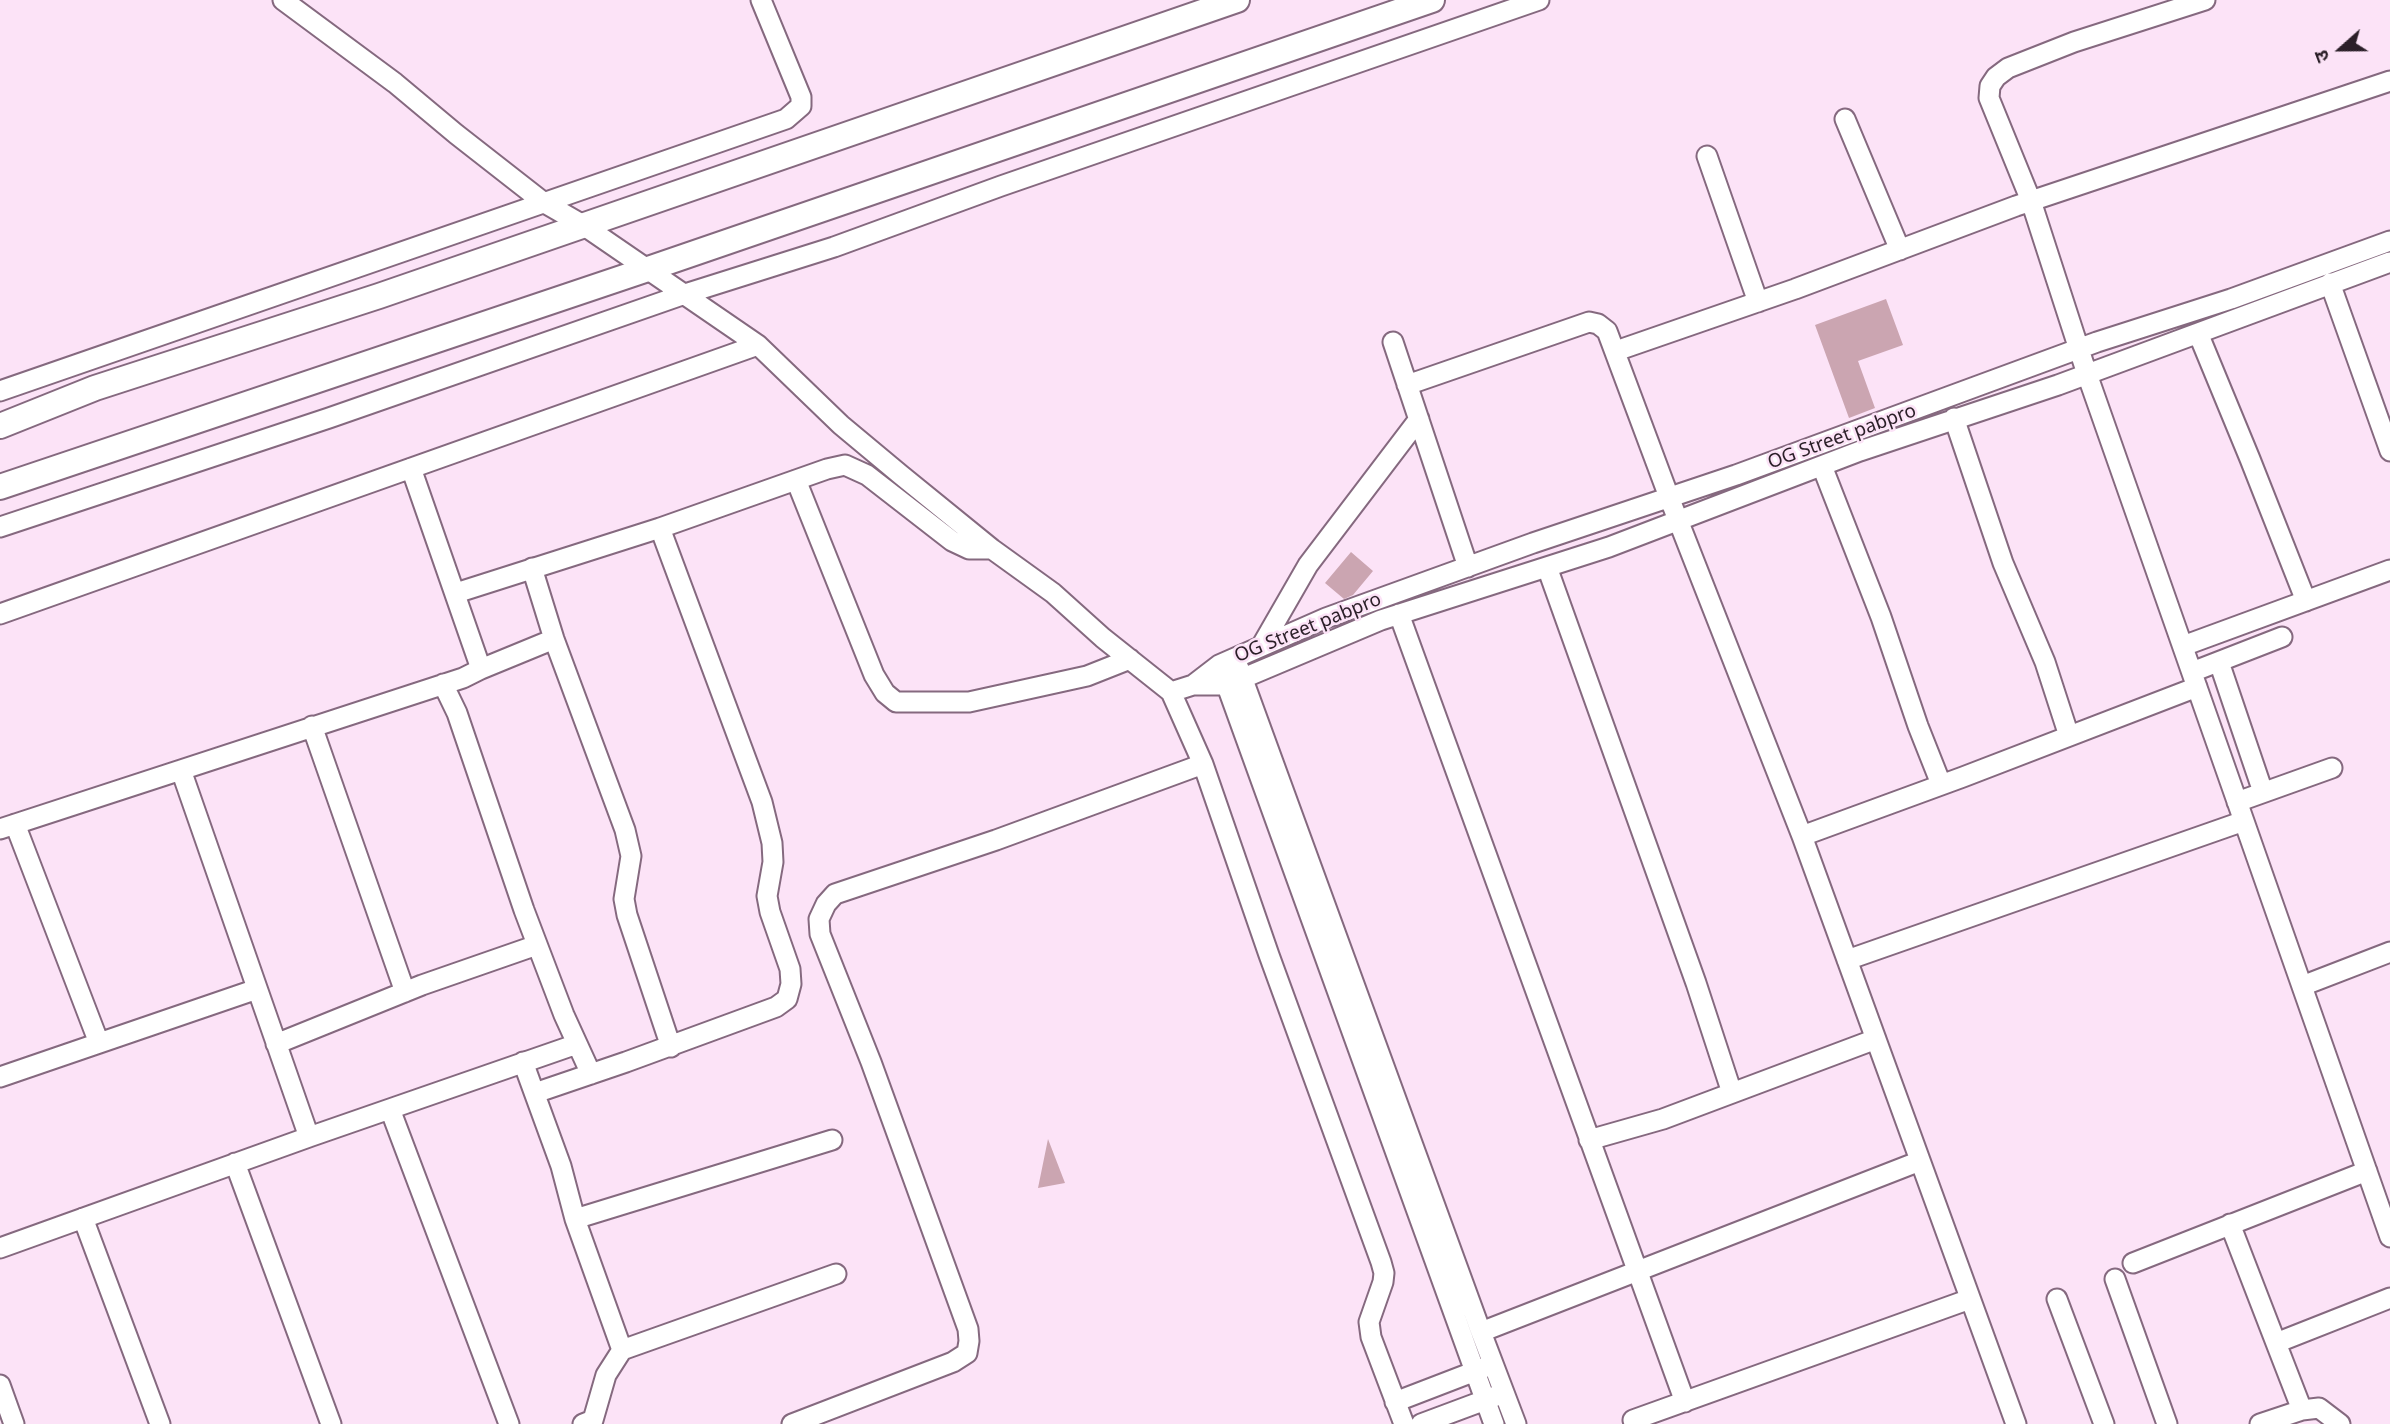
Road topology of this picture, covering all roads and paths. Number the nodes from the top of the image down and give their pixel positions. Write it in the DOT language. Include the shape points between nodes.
graph roads {
  1 [pos="283,0"];
  2 [pos="761,0"];
  3 [pos="1237,0"];
  4 [pos="1432,0"];
  5 [pos="1539,0"];
  6 [pos="2205,0"];
  7 [pos="2390,81"];
  8 [pos="1845,119"];
  9 [pos="1707,156"];
  10 [pos="2031,201"];
  11 [pos="543,202"];
  12 [pos="583,225"];
  13 [pos="2390,241"];
  14 [pos="1900,250"];
  15 [pos="2390,261"];
  16 [pos="649,269"];
  17 [pos="2330,283"];
  18 [pos="685,294"];
  19 [pos="1758,302"];
  20 [pos="2198,333"];
  21 [pos="1393,342"];
  22 [pos="758,345"];
  23 [pos="2078,349"];
  24 [pos="1616,351"];
  25 [pos="2087,374"];
  26 [pos="1407,385"];
  27 [pos="0,391"];
  28 [pos="1954,418"];
  29 [pos="1419,419"];
  30 [pos="0,426"];
  31 [pos="2390,451"];
  32 [pos="1822,466"];
  33 [pos="411,468"];
  34 [pos="796,480"];
  35 [pos="0,487"];
  36 [pos="1669,497"];
  37 [pos="1678,520"];
  38 [pos="0,527"];
  39 [pos="660,528"];
  40 [pos="992,549"];
  41 [pos="1468,567"];
  42 [pos="1547,567"];
  43 [pos="532,568"];
  44 [pos="2390,570"];
  45 [pos="456,593"];
  46 [pos="2305,601"];
  47 [pos="0,614"];
  48 [pos="1399,614"];
  49 [pos="2282,637"];
  50 [pos="554,639"];
  51 [pos="1262,645"];
  52 [pos="2183,646"];
  53 [pos="1130,659"];
  54 [pos="1227,661"];
  55 [pos="2219,662"];
  56 [pos="481,669"];
  57 [pos="2194,680"];
  58 [pos="1235,682"];
  59 [pos="443,684"];
  60 [pos="1193,685"];
  61 [pos="1171,692"];
  62 [pos="312,726"];
  63 [pos="2069,736"];
  64 [pos="1203,764"];
  65 [pos="2332,768"];
  66 [pos="181,770"];
  67 [pos="1941,784"];
  68 [pos="2263,792"];
  69 [pos="2237,802"];
  70 [pos="2244,821"];
  71 [pos="8,827"];
  72 [pos="1802,836"];
  73 [pos="537,945"];
  74 [pos="2390,952"];
  75 [pos="1847,960"];
  76 [pos="2302,986"];
  77 [pos="257,989"];
  78 [pos="405,992"];
  79 [pos="1876,1039"];
  80 [pos="99,1042"];
  81 [pos="276,1044"];
  82 [pos="577,1044"];
  83 [pos="671,1047"];
  84 [pos="523,1062"];
  85 [pos="591,1074"];
  86 [pos="0,1077"];
  87 [pos="535,1093"];
  88 [pos="1732,1093"];
  89 [pos="390,1109"];
  90 [pos="309,1137"];
  91 [pos="832,1140"];
  92 [pos="1589,1140"];
  93 [pos="1920,1161"];
  94 [pos="235,1163"];
  95 [pos="2367,1171"];
  96 [pos="83,1218"];
  97 [pos="575,1219"];
  98 [pos="2230,1223"];
  99 [pos="2390,1237"];
  100 [pos="0,1248"];
  101 [pos="2133,1263"];
  102 [pos="1637,1271"];
  103 [pos="836,1275"];
  104 [pos="2115,1279"];
  105 [pos="2390,1298"];
  106 [pos="1970,1299"];
  107 [pos="2057,1299"];
  108 [pos="1480,1332"];
  109 [pos="2276,1343"];
  110 [pos="622,1350"];
  111 [pos="1484,1367"];
  112 [pos="0,1385"];
  113 [pos="1494,1396"];
  114 [pos="1395,1402"];
  115 [pos="1685,1402"];
  116 [pos="2302,1410"];
  117 [pos="590,1423"];
  118 [pos="1630,1423"];
  119 [pos="14,1424"];
  120 [pos="160,1424"];
  121 [pos="331,1424"];
  122 [pos="509,1424"];
  123 [pos="793,1424"];
  124 [pos="1404,1424"];
  125 [pos="1422,1424"];
  126 [pos="1494,1424"];
  127 [pos="1516,1424"];
  128 [pos="2016,1424"];
  129 [pos="2104,1424"];
  130 [pos="2167,1424"];
  131 [pos="2260,1424"];
  132 [pos="2340,1424"];
  1 -- 11 [label="street"];
  2 -- 11 [label="street" via="800,88 801,106 793,114"];
  3 -- 12 [label="main road"];
  4 -- 16 [label="main road"];
  5 -- 18 [label="street" via="834,247"];
  6 -- 10 [label="street" via="2074,42 1996,77 1989,98"];
  7 -- 10 [label="street"];
  8 -- 14 [label="street"];
  9 -- 19 [label="street"];
  10 -- 14 [label="street"];
  10 -- 23 [label="street"];
  11 -- 12 [label="street"];
  11 -- 27 [label="street"];
  12 -- 16 [label="street"];
  12 -- 30 [label="main road" via="95,388"];
  13 -- 23 [label="street, OG Street pabpro"];
  14 -- 19 [label="street"];
  15 -- 17 [label="street, OG Street pabpro"];
  16 -- 18 [label="street"];
  16 -- 35 [label="main road"];
  17 -- 20 [label="street, OG Street pabpro"];
  17 -- 31 [label="street"];
  18 -- 22 [label="street"];
  18 -- 38 [label="street"];
  19 -- 24 [label="street"];
  20 -- 25 [label="street, OG Street pabpro"];
  20 -- 46 [label="street"];
  21 -- 26 [label="street"];
  22 -- 33 [label="street"];
  22 -- 40 [label="street" via="841,425"];
  23 -- 25 [label="street"];
  23 -- 36 [label="street, OG Street pabpro"];
  24 -- 26 [label="street" via="1608,331 1589,322"];
  24 -- 36 [label="street"];
  25 -- 28 [label="street, OG Street pabpro"];
  25 -- 52 [label="street"];
  26 -- 29 [label="street"];
  28 -- 32 [label="street, OG Street pabpro"];
  28 -- 63 [label="street"];
  29 -- 41 [label="street"];
  29 -- 51 [label="street" via="1308,565"];
  32 -- 37 [label="street, OG Street pabpro"];
  32 -- 67 [label="street"];
  33 -- 45 [label="street"];
  33 -- 47 [label="street"];
  34 -- 39 [label="street"];
  34 -- 40 [label="street" via="845,465 867,475 952,541 969,549"];
  34 -- 53 [label="street" via="874,675 896,702 969,702 1087,676"];
  36 -- 37 [label="street"];
  36 -- 41 [label="street, OG Street pabpro"];
  37 -- 42 [label="street, OG Street pabpro"];
  37 -- 72 [label="street"];
  39 -- 43 [label="street"];
  39 -- 83 [label="street" via="762,802 772,843 767,897 791,984 787,999 776,1007"];
  40 -- 53 [label="street" via="1053,593"];
  41 -- 51 [label="street, OG Street pabpro"];
  42 -- 48 [label="street, OG Street pabpro"];
  42 -- 88 [label="street"];
  43 -- 45 [label="street"];
  43 -- 50 [label="street"];
  44 -- 46 [label="street"];
  45 -- 56 [label="street"];
  46 -- 52 [label="street"];
  48 -- 58 [label="street, OG Street pabpro"];
  48 -- 92 [label="street"];
  49 -- 55 [label="street"];
  50 -- 56 [label="street"];
  50 -- 83 [label="street" via="625,830 631,856 624,899 627,915"];
  51 -- 54 [label="street, OG Street pabpro"];
  52 -- 57 [label="street"];
  53 -- 61 [label="street"];
  54 -- 58 [label="street"];
  54 -- 60 [label="street, OG Street pabpro"];
  55 -- 57 [label="street"];
  55 -- 68 [label="street"];
  56 -- 59 [label="street"];
  57 -- 63 [label="street"];
  57 -- 69 [label="street"];
  58 -- 60 [label="street, OG Street pabpro"];
  58 -- 108 [label="street"];
  58 -- 111 [label="street"];
  59 -- 62 [label="street"];
  59 -- 73 [label="street" via="462,725"];
  60 -- 61 [label="street"];
  61 -- 64 [label="street"];
  62 -- 66 [label="street"];
  62 -- 78 [label="street"];
  63 -- 67 [label="street"];
  64 -- 114 [label="street" via="1381,1262 1383,1282 1369,1322"];
  64 -- 123 [label="street" via="835,894 826,904 819,919 820,934 871,1062 969,1341 967,1353 953,1362"];
  65 -- 68 [label="street"];
  66 -- 71 [label="street"];
  66 -- 77 [label="street"];
  67 -- 72 [label="street"];
  68 -- 69 [label="street"];
  69 -- 70 [label="street"];
  70 -- 75 [label="street"];
  70 -- 76 [label="street"];
  71 -- 80 [label="street"];
  72 -- 75 [label="street"];
  73 -- 78 [label="street"];
  73 -- 82 [label="street"];
  74 -- 76 [label="street"];
  75 -- 79 [label="street"];
  76 -- 95 [label="street"];
  77 -- 80 [label="street"];
  77 -- 81 [label="street"];
  78 -- 81 [label="street"];
  79 -- 88 [label="street"];
  79 -- 93 [label="street"];
  80 -- 86 [label="street"];
  81 -- 90 [label="street"];
  82 -- 84 [label="street"];
  82 -- 85 [label="street"];
  83 -- 85 [label="street"];
  84 -- 87 [label="street"];
  84 -- 89 [label="street"];
  85 -- 87 [label="street"];
  87 -- 97 [label="street"];
  88 -- 92 [label="street"];
  89 -- 90 [label="street"];
  89 -- 122 [label="street"];
  90 -- 94 [label="street"];
  91 -- 97 [label="street"];
  92 -- 102 [label="street"];
  93 -- 102 [label="street"];
  93 -- 106 [label="street"];
  94 -- 96 [label="street"];
  94 -- 121 [label="street"];
  95 -- 98 [label="street"];
  95 -- 99 [label="street"];
  96 -- 100 [label="street"];
  96 -- 120 [label="street"];
  97 -- 110 [label="street"];
  98 -- 101 [label="street"];
  98 -- 109 [label="street"];
  102 -- 108 [label="street"];
  102 -- 115 [label="street"];
  103 -- 110 [label="street"];
  104 -- 130 [label="street"];
  105 -- 109 [label="street"];
  106 -- 115 [label="street"];
  106 -- 128 [label="street"];
  107 -- 129 [label="street"];
  108 -- 111 [label="street"];
  109 -- 116 [label="street"];
  110 -- 117 [label="street" via="606,1375"];
  111 -- 113 [label="street"];
  111 -- 114 [label="street"];
  112 -- 119 [label="street"];
  113 -- 125 [label="street"];
  113 -- 126 [label="street"];
  113 -- 127 [label="street"];
  114 -- 124 [label="street"];
  115 -- 118 [label="street"];
  116 -- 131 [label="street"];
  116 -- 132 [label="street" via="2319,1408"];
}
